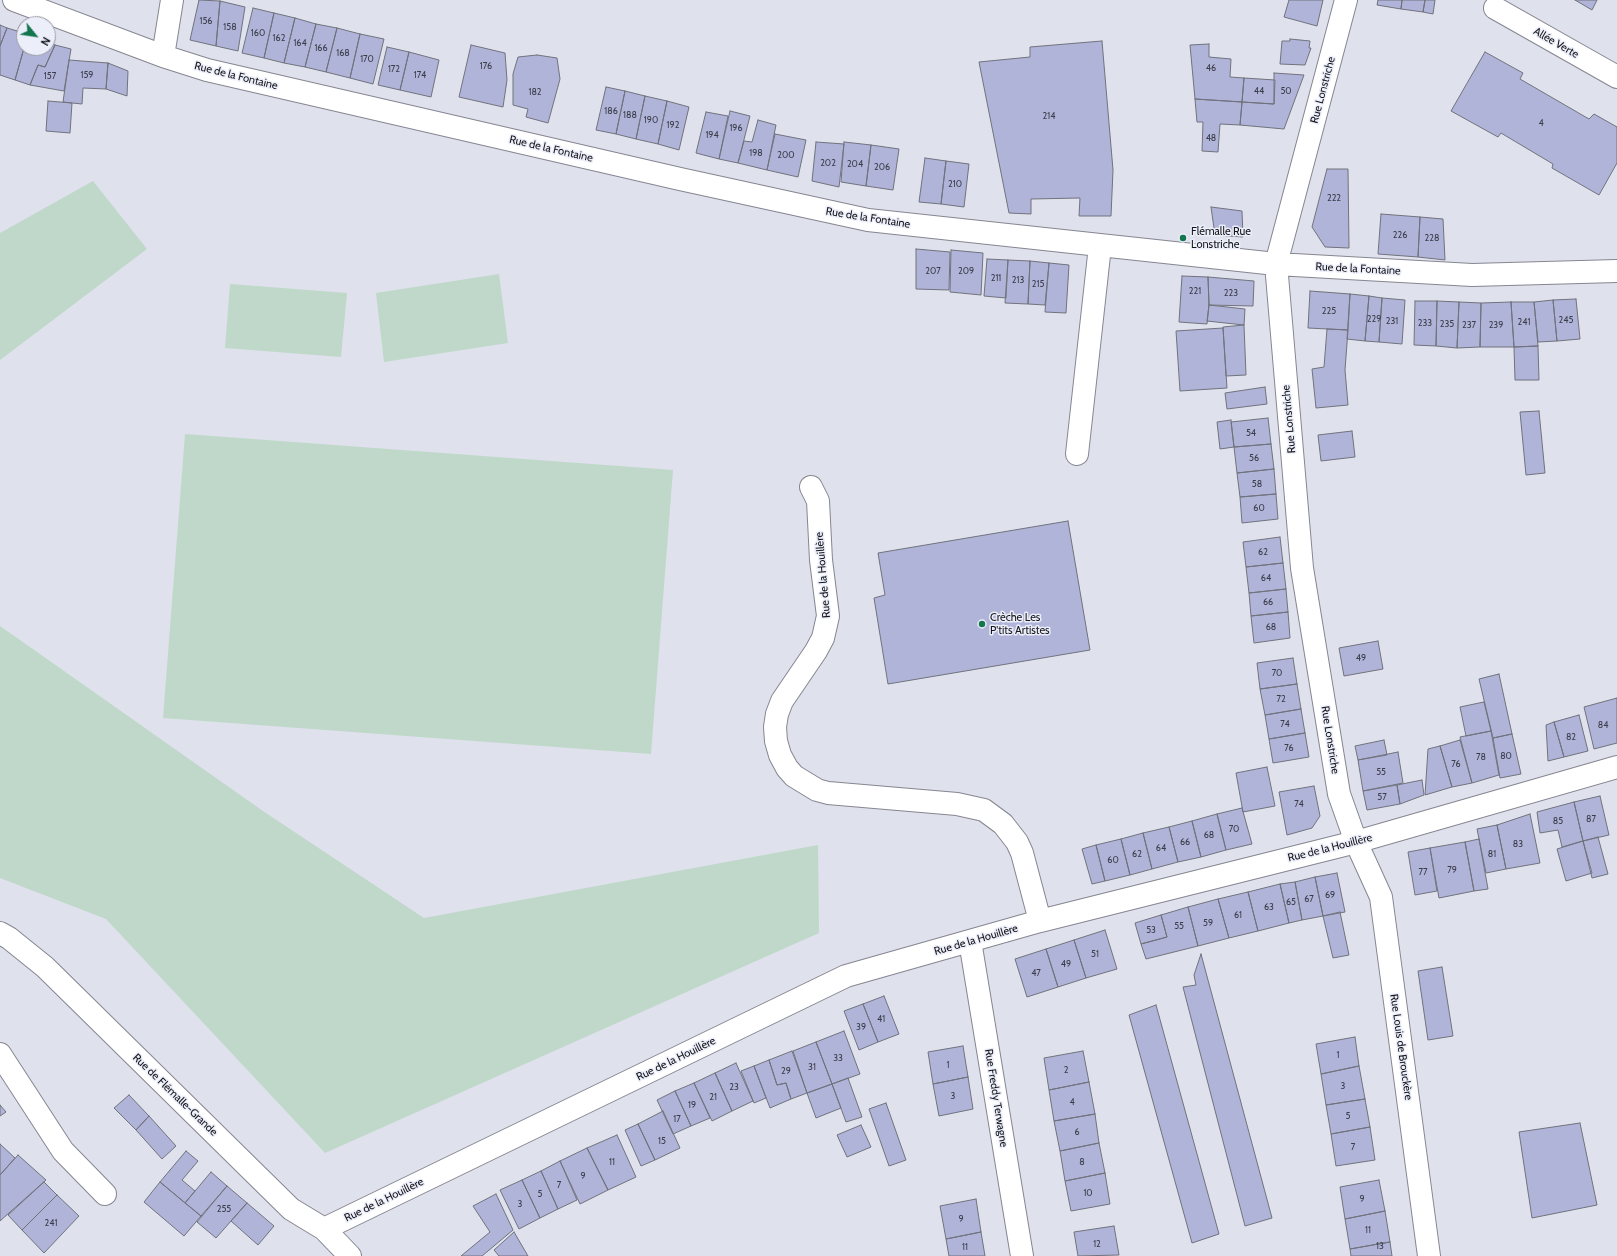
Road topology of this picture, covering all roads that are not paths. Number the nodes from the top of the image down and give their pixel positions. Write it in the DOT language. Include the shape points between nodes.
graph roads {
  1 [pos="14,0"];
  2 [pos="172,0"];
  3 [pos="1346,0"];
  4 [pos="1495,8"];
  5 [pos="163,56"];
  6 [pos="1617,77"];
  7 [pos="1100,246"];
  8 [pos="1276,264"];
  9 [pos="1617,271"];
  10 [pos="1077,454"];
  11 [pos="811,487"];
  12 [pos="1617,767"];
  13 [pos="1356,842"];
  14 [pos="1040,921"];
  15 [pos="970,941"];
  16 [pos="3,942"];
  17 [pos="0,1054"];
  18 [pos="105,1194"];
  19 [pos="324,1229"];
  20 [pos="350,1256"];
  21 [pos="1022,1256"];
  22 [pos="1429,1256"];
  1 -- 5 [label="street, Rue de la Fontaine"];
  2 -- 5 [label="street"];
  3 -- 8 [label="street, Rue Lonstriche"];
  4 -- 6 [label="street, Allée Verte"];
  5 -- 7 [label="street, Rue de la Fontaine" via="207,70 817,210 868,220"];
  7 -- 8 [label="street, Rue de la Fontaine"];
  7 -- 10 [label="street"];
  8 -- 9 [label="street, Rue de la Fontaine" via="1472,275"];
  8 -- 13 [label="street, Rue Lonstriche" via="1302,568 1339,794"];
  11 -- 14 [label="street, Rue de la Houillère" via="818,501 821,560 828,616 823,638 816,651 782,701 775,728 780,755 794,776 816,790 957,804 984,810 1003,824 1017,842"];
  12 -- 13 [label="street, Rue de la Houillère"];
  13 -- 14 [label="street, Rue de la Houillère"];
  13 -- 22 [label="street, Rue Louis de Brouckère" via="1380,897"];
  14 -- 15 [label="street, Rue de la Houillère"];
  15 -- 19 [label="street, Rue de la Houillère" via="846,976"];
  15 -- 21 [label="street, Rue Freddy Terwagne"];
  16 -- 19 [label="street, Rue de Flémalle-Grande" via="45,967 291,1209"];
  17 -- 18 [label="street" via="63,1152"];
  19 -- 20 [label="street, Rue de Flémalle-Grande"];
}
